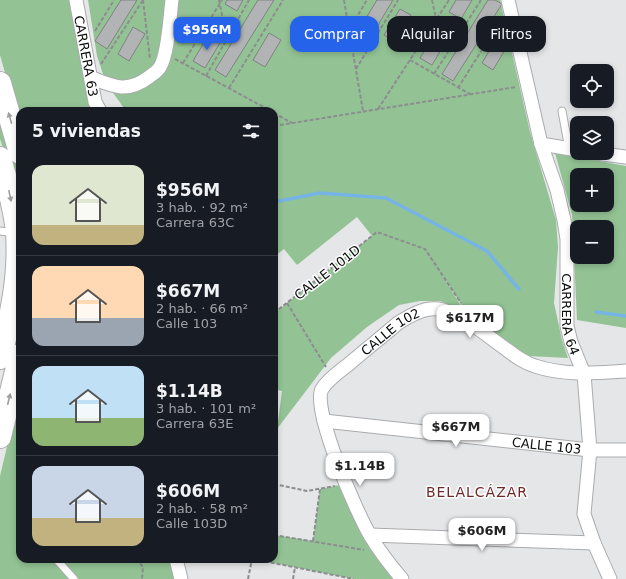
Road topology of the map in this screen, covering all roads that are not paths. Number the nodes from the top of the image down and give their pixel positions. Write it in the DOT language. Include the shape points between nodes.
graph roads {
  1 [pos="76,0"];
  2 [pos="172,0"];
  3 [pos="508,3"];
  4 [pos="92,78"];
  5 [pos="0,83"];
  6 [pos="98,107"];
  7 [pos="562,111"];
  8 [pos="16,139"];
  9 [pos="570,139"];
  10 [pos="541,144"];
  11 [pos="570,149"];
  12 [pos="614,156"];
  13 [pos="0,158"];
  14 [pos="626,158"];
  15 [pos="8,232"];
  16 [pos="16,255"];
  17 [pos="16,276"];
  18 [pos="0,358"];
  19 [pos="16,371"];
  20 [pos="626,371"];
  21 [pos="584,374"];
  22 [pos="324,421"];
  23 [pos="0,436"];
  24 [pos="590,450"];
  25 [pos="626,450"];
  26 [pos="370,535"];
  27 [pos="594,543"];
  28 [pos="60,563"];
  29 [pos="177,563"];
  30 [pos="74,579"];
  31 [pos="181,579"];
  32 [pos="402,579"];
  33 [pos="610,579"];
  1 -- 4 [label="street, CARRERA 63"];
  2 -- 4 [label="street" via="161,66 140,84 126,88 112,86"];
  3 -- 10 [label="street, CARRERA 64"];
  4 -- 6 [label="street, CARRERA 63"];
  8 -- 5 [label="highway, one-way"];
  7 -- 9 [label="lane"];
  10 -- 11 [label="street"];
  10 -- 21 [label="street, CARRERA 64" via="564,220 567,239 567,326"];
  12 -- 14 [label="street"];
  13 -- 15 [label="highway, one-way" via="9,191"];
  15 -- 16 [label="highway"];
  17 -- 18 [label="highway" via="15,293"];
  23 -- 19 [label="highway, one-way"];
  20 -- 21 [label="street, CALLE 102"];
  21 -- 22 [label="street, CALLE 102" via="548,369 523,361 456,315 437,309 422,311 398,323 321,389 320,406"];
  21 -- 24 [label="street, CARRERA 64"];
  22 -- 24 [label="street, CALLE 103"];
  22 -- 26 [label="street" via="346,485"];
  24 -- 25 [label="street, CALLE 103"];
  24 -- 27 [label="street, CARRERA 64" via="584,514"];
  26 -- 27 [label="street"];
  26 -- 32 [label="street"];
  27 -- 33 [label="street, CARRERA 64"];
  28 -- 30 [label="lane"];
  29 -- 31 [label="street"];
}
